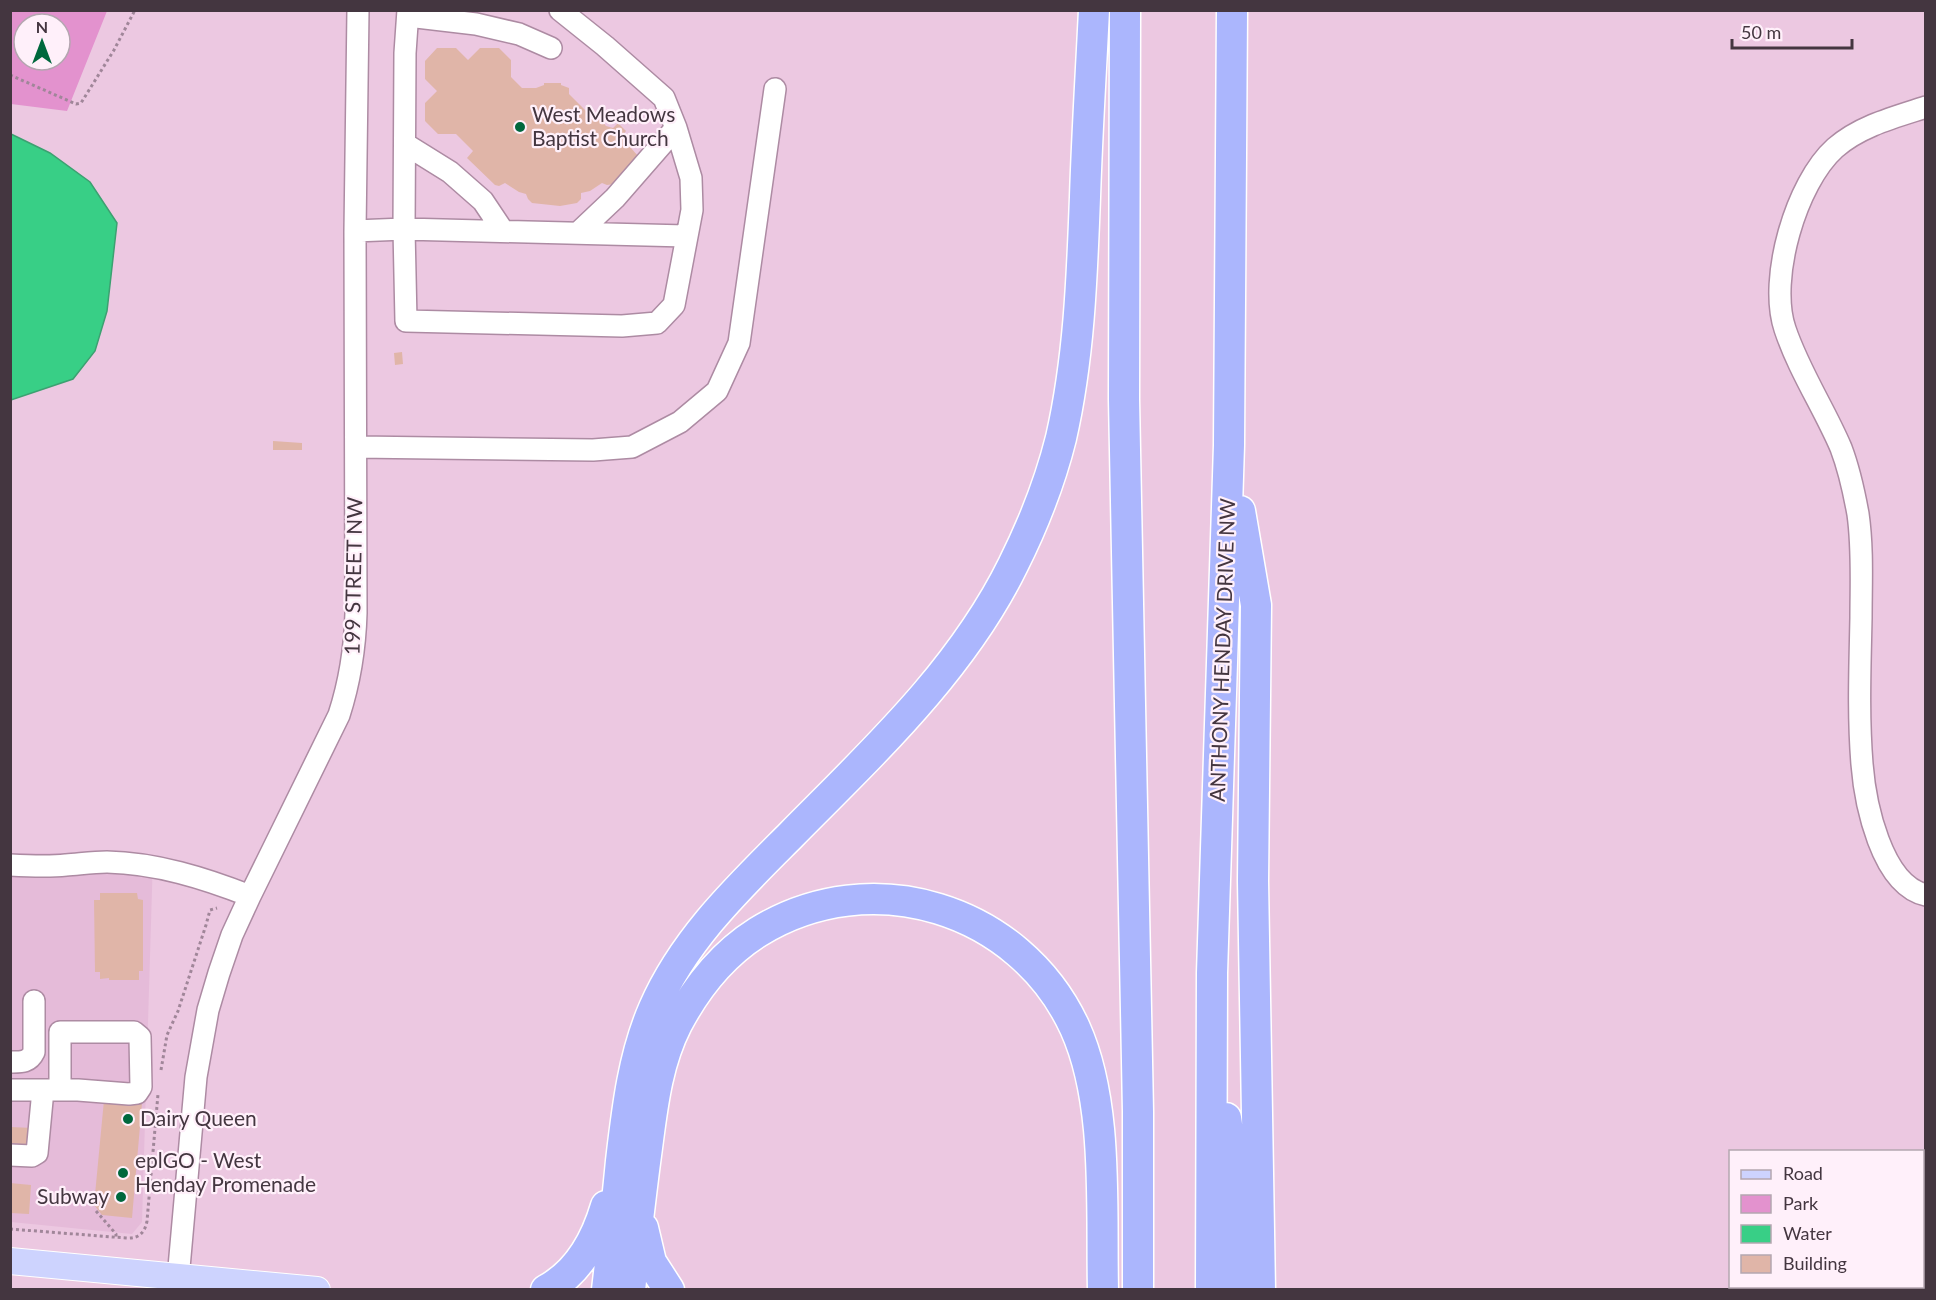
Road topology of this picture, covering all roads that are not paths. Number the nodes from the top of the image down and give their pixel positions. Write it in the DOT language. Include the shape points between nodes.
graph roads {
  1 [pos="358,10"];
  2 [pos="561,10"];
  3 [pos="1094,10"];
  4 [pos="1125,10"];
  5 [pos="1232,10"];
  6 [pos="408,13"];
  7 [pos="551,48"];
  8 [pos="775,89"];
  9 [pos="1926,107"];
  10 [pos="676,128"];
  11 [pos="405,144"];
  12 [pos="404,229"];
  13 [pos="355,231"];
  14 [pos="503,231"];
  15 [pos="579,232"];
  16 [pos="686,236"];
  17 [pos="1229,445"];
  18 [pos="357,447"];
  19 [pos="10,866"];
  20 [pos="1926,895"];
  21 [pos="250,896"];
  22 [pos="34,1001"];
  23 [pos="1212,1024"];
  24 [pos="34,1041"];
  25 [pos="10,1050"];
  26 [pos="10,1062"];
  27 [pos="10,1090"];
  28 [pos="60,1090"];
  29 [pos="623,1149"];
  30 [pos="10,1155"];
  31 [pos="640,1201"];
  32 [pos="10,1261"];
  33 [pos="178,1283"];
  34 [pos="317,1290"];
  35 [pos="546,1290"];
  36 [pos="607,1290"];
  37 [pos="630,1290"];
  38 [pos="669,1290"];
  39 [pos="1103,1290"];
  40 [pos="1138,1290"];
  41 [pos="1211,1290"];
  42 [pos="1236,1290"];
  43 [pos="1260,1290"];
  1 -- 13 [label="street, 199 STREET NW"];
  2 -- 10 [label="street" via="664,98"];
  3 -- 29 [label="highway" via="1075,355 1060,440 1036,514 1000,589 945,671 873,752 745,880 684,954 647,1023 632,1083"];
  4 -- 40 [label="highway" via="1124,399 1138,1077"];
  5 -- 17 [label="highway, ANTHONY HENDAY DRIVE NW"];
  6 -- 7 [label="street" via="519,34"];
  6 -- 11 [label="street"];
  8 -- 18 [label="street" via="739,343 717,391 680,422 632,447 592,450"];
  9 -- 20 [label="street" via="1863,129 1836,148 1814,172 1786,244 1780,295 1784,327 1841,448 1858,515 1862,564 1859,718 1862,767 1871,814 1880,850 1895,874 1918,894"];
  10 -- 15 [label="street" via="615,198"];
  10 -- 16 [label="street" via="691,178 692,210"];
  11 -- 12 [label="street"];
  11 -- 14 [label="street" via="450,172 483,201"];
  12 -- 13 [label="street"];
  12 -- 14 [label="street"];
  12 -- 16 [label="street" via="406,321 622,326 657,323 674,305"];
  13 -- 18 [label="street, 199 STREET NW"];
  14 -- 15 [label="street"];
  15 -- 16 [label="street"];
  17 -- 23 [label="highway, ANTHONY HENDAY DRIVE NW"];
  17 -- 43 [label="highway" via="1256,604 1253,881"];
  18 -- 21 [label="street, 199 STREET NW" via="355,637 348,688 339,715"];
  19 -- 21 [label="street" via="127,864 202,878"];
  21 -- 33 [label="street, 199 STREET NW" via="219,973 202,1041"];
  22 -- 24 [label="street"];
  23 -- 41 [label="highway, ANTHONY HENDAY DRIVE NW"];
  23 -- 42 [label="highway" via="1234,1170"];
  24 -- 25 [label="street" via="27,1049"];
  24 -- 26 [label="street" via="34,1052 28,1059"];
  27 -- 28 [label="street"];
  28 -- 28 [label="street" via="60,1032 134,1032 140,1037 141,1087 137,1092"];
  28 -- 30 [label="street" via="38,1154"];
  29 -- 35 [label="highway" via="602,1220 591,1243 568,1274"];
  29 -- 36 [label="highway"];
  31 -- 37 [label="highway"];
  31 -- 38 [label="highway" via="651,1262"];
  31 -- 39 [label="highway" via="653,1102 667,1047 684,1010 722,961 758,932 803,910 871,899 927,905 974,921 1017,951 1052,987 1076,1029 1096,1107"];
  32 -- 33 [label="main road"];
  33 -- 34 [label="main road"];
}
